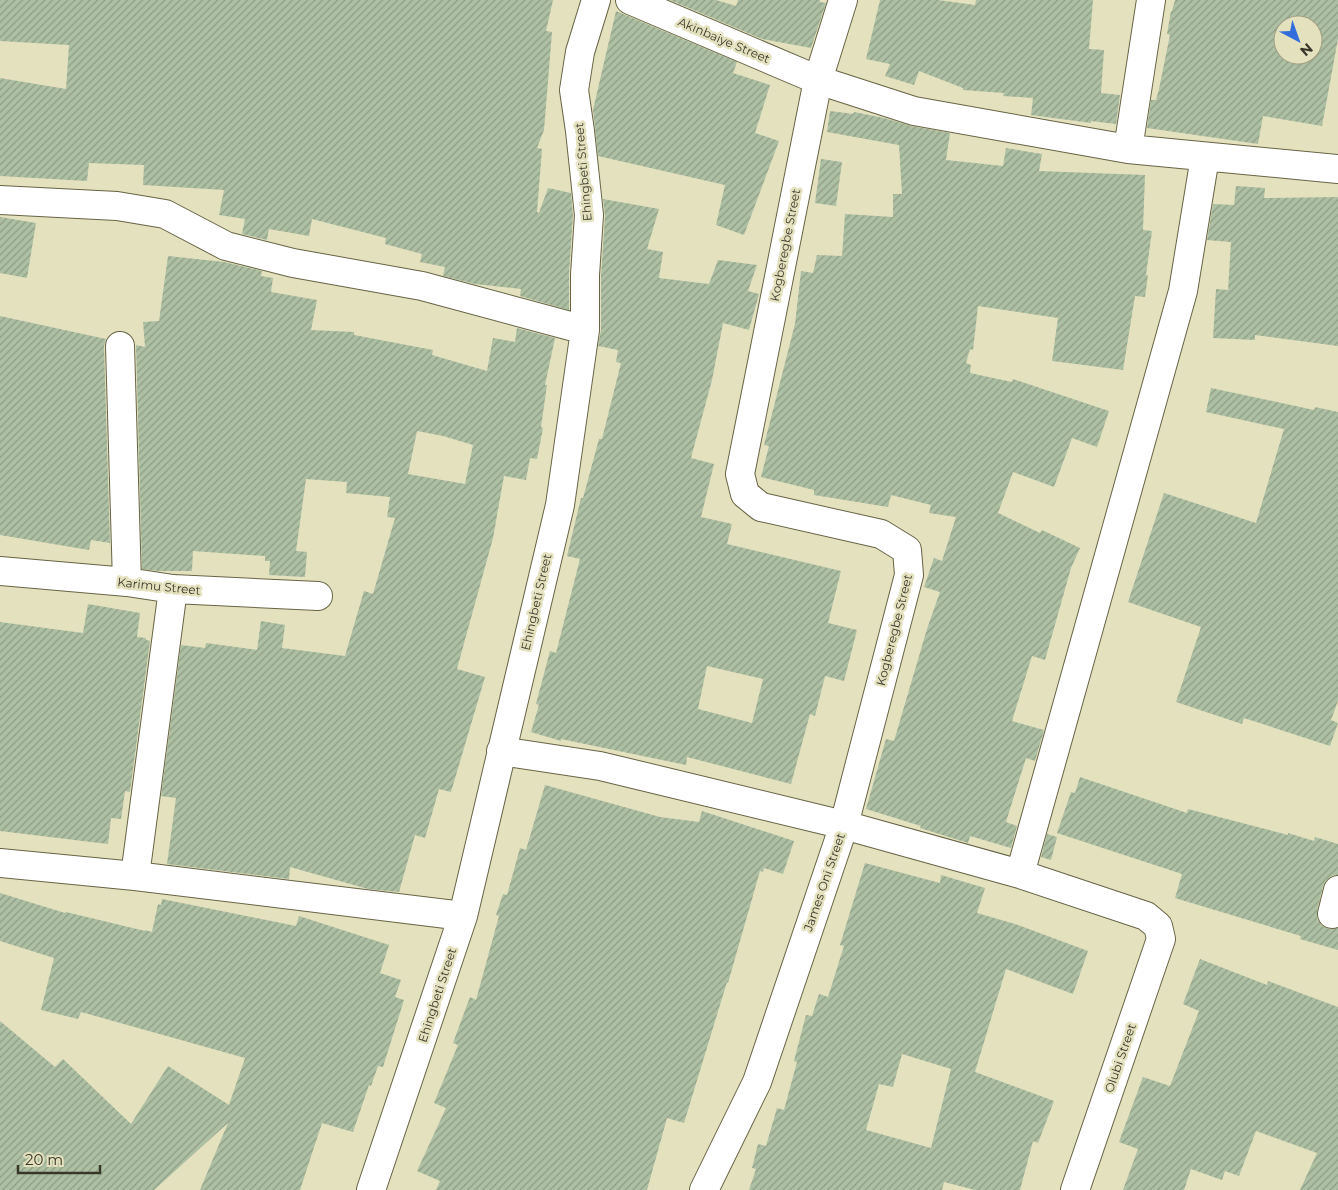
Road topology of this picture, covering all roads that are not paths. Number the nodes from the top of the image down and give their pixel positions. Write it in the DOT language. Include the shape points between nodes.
graph roads {
  1 [pos="596,0"];
  2 [pos="630,0"];
  3 [pos="843,0"];
  4 [pos="1151,0"];
  5 [pos="818,80"];
  6 [pos="1128,149"];
  7 [pos="1205,157"];
  8 [pos="1338,169"];
  9 [pos="0,200"];
  10 [pos="585,330"];
  11 [pos="120,346"];
  12 [pos="0,571"];
  13 [pos="127,582"];
  14 [pos="173,589"];
  15 [pos="318,596"];
  16 [pos="501,751"];
  17 [pos="844,825"];
  18 [pos="0,863"];
  19 [pos="1020,874"];
  20 [pos="134,876"];
  21 [pos="463,916"];
  22 [pos="1158,926"];
  23 [pos="372,1190"];
  24 [pos="704,1190"];
  25 [pos="1075,1190"];
  1 -- 10 [label="street, Ehingbeti Street" via="580,52 574,90 589,215"];
  2 -- 5 [label="street, Akinbaiye Street"];
  3 -- 5 [label="street, Kogberegbe Street"];
  4 -- 6 [label="street"];
  5 -- 6 [label="street, Akinbaiye Street" via="914,111"];
  5 -- 17 [label="street, Kogberegbe Street" via="740,474 745,494 760,507 881,534 907,550 909,576"];
  6 -- 7 [label="street, Akinbaiye Street"];
  7 -- 8 [label="street, Akinbaiye Street"];
  7 -- 19 [label="street" via="1183,290"];
  9 -- 10 [label="street" via="117,206 165,214 226,246 293,263 422,286"];
  10 -- 16 [label="street, Ehingbeti Street" via="560,506"];
  11 -- 13 [label="street"];
  12 -- 13 [label="street, Karimu Street"];
  13 -- 14 [label="street, Karimu Street"];
  14 -- 15 [label="street, Karimu Street"];
  14 -- 20 [label="street"];
  16 -- 17 [label="street" via="600,766"];
  16 -- 21 [label="street, Ehingbeti Street"];
  17 -- 19 [label="street, James Oni Street"];
  17 -- 24 [label="street, James Oni Street" via="757,1082"];
  18 -- 20 [label="street"];
  19 -- 22 [label="street, James Oni Street" via="1146,916"];
  20 -- 21 [label="street"];
  21 -- 23 [label="street, Ehingbeti Street"];
  22 -- 25 [label="street, Olubi Street" via="1161,939"];
}
